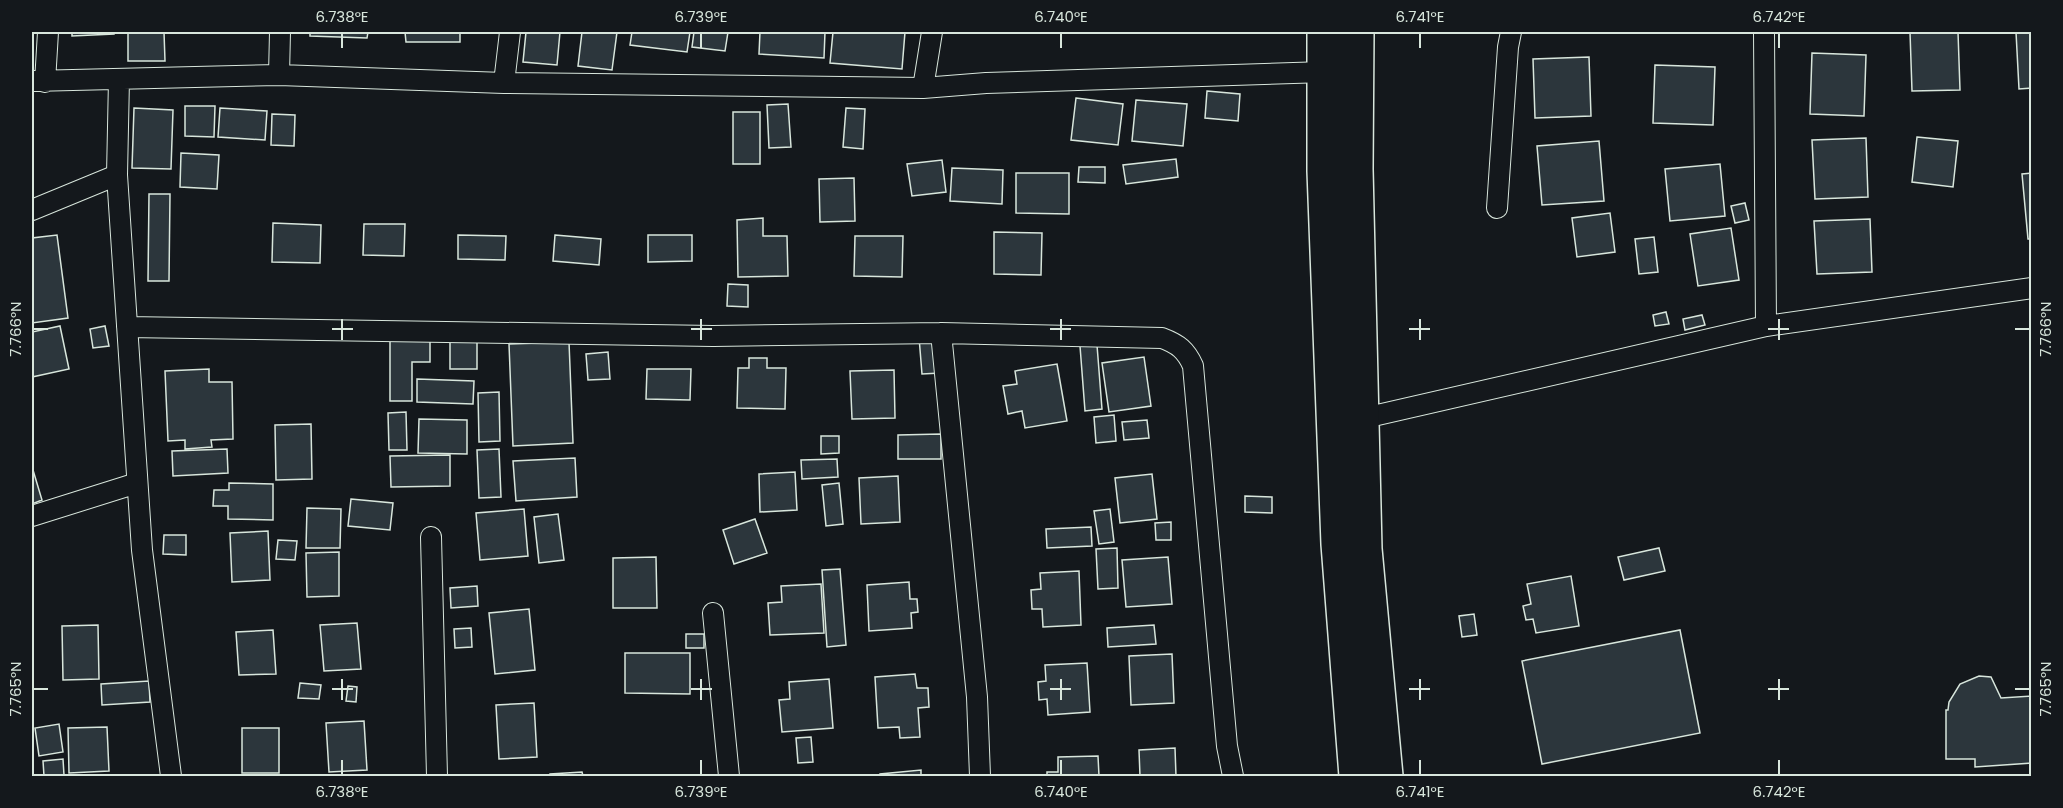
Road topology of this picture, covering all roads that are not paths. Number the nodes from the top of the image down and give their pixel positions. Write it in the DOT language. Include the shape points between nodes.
graph roads {
  1 [pos="48,32"];
  2 [pos="280,32"];
  3 [pos="510,32"];
  4 [pos="932,32"];
  5 [pos="1324,32"];
  6 [pos="1357,32"];
  7 [pos="1511,32"];
  8 [pos="1764,32"];
  9 [pos="1324,72"];
  10 [pos="279,75"];
  11 [pos="119,80"];
  12 [pos="38,82"];
  13 [pos="504,83"];
  14 [pos="923,88"];
  15 [pos="117,175"];
  16 [pos="1497,208"];
  17 [pos="32,210"];
  18 [pos="2031,288"];
  19 [pos="1766,326"];
  20 [pos="127,327"];
  21 [pos="941,333"];
  22 [pos="1360,419"];
  23 [pos="137,483"];
  24 [pos="32,516"];
  25 [pos="431,537"];
  26 [pos="712,613"];
  27 [pos="171,777"];
  28 [pos="437,777"];
  29 [pos="729,777"];
  30 [pos="980,777"];
  31 [pos="1233,777"];
  32 [pos="1356,777"];
  33 [pos="1386,777"];
  1 -- 12 [label="street"];
  2 -- 10 [label="street"];
  3 -- 13 [label="street"];
  4 -- 14 [label="street"];
  5 -- 9 [label="highway"];
  6 -- 22 [label="highway"];
  7 -- 16 [label="street"];
  8 -- 19 [label="street"];
  9 -- 14 [label="street"];
  9 -- 32 [label="highway" via="1324,183 1338,544"];
  10 -- 11 [label="street"];
  10 -- 13 [label="street"];
  11 -- 12 [label="street"];
  11 -- 15 [label="street"];
  13 -- 14 [label="street"];
  15 -- 17 [label="street"];
  15 -- 20 [label="street"];
  18 -- 19 [label="street"];
  19 -- 22 [label="street"];
  20 -- 21 [label="street" via="713,336"];
  20 -- 23 [label="street"];
  21 -- 30 [label="street" via="976,697"];
  21 -- 31 [label="street" via="1162,338 1187,352 1193,366"];
  22 -- 33 [label="highway" via="1365,549"];
  23 -- 24 [label="street"];
  23 -- 27 [label="street"];
  25 -- 28 [label="street"];
  26 -- 29 [label="street"];
}
